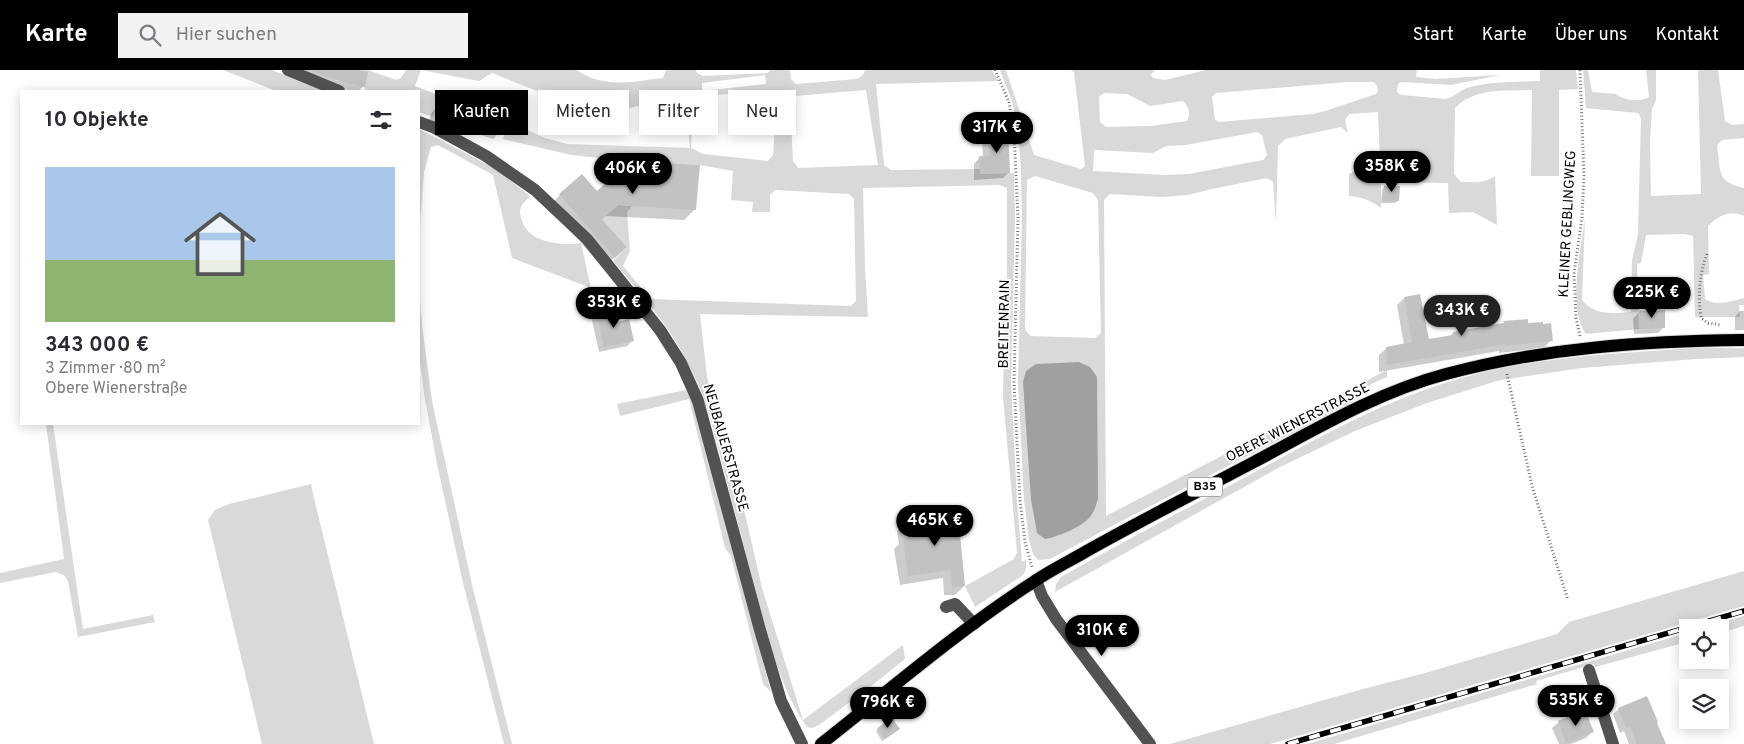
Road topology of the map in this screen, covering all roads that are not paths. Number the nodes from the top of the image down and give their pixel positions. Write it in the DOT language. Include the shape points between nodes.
graph roads {
  1 [pos="288,70"];
  2 [pos="337,90"];
  3 [pos="420,122"];
  4 [pos="1738,340"];
  5 [pos="1036,580"];
  6 [pos="946,607"];
  7 [pos="974,624"];
  8 [pos="1589,670"];
  9 [pos="802,744"];
  10 [pos="821,744"];
  11 [pos="1150,744"];
  12 [pos="1613,744"];
  1 -- 2 [label="street"];
  3 -- 9 [label="street, NEUBAUERSTRASSE" via="486,156 535,190 588,239 660,330 681,363 698,401 781,701"];
  4 -- 5 [label="main road, OBERE WIENERSTRASSE / B35" via="1582,348 1504,359 1444,374 1377,399 1330,422"];
  5 -- 7 [label="main road, OBERE WIENERSTRASSE / B35"];
  5 -- 11 [label="street" via="1056,619"];
  6 -- 7 [label="street" via="955,604"];
  7 -- 10 [label="main road, OBERE WIENERSTRASSE / B35"];
  8 -- 12 [label="street"];
}
